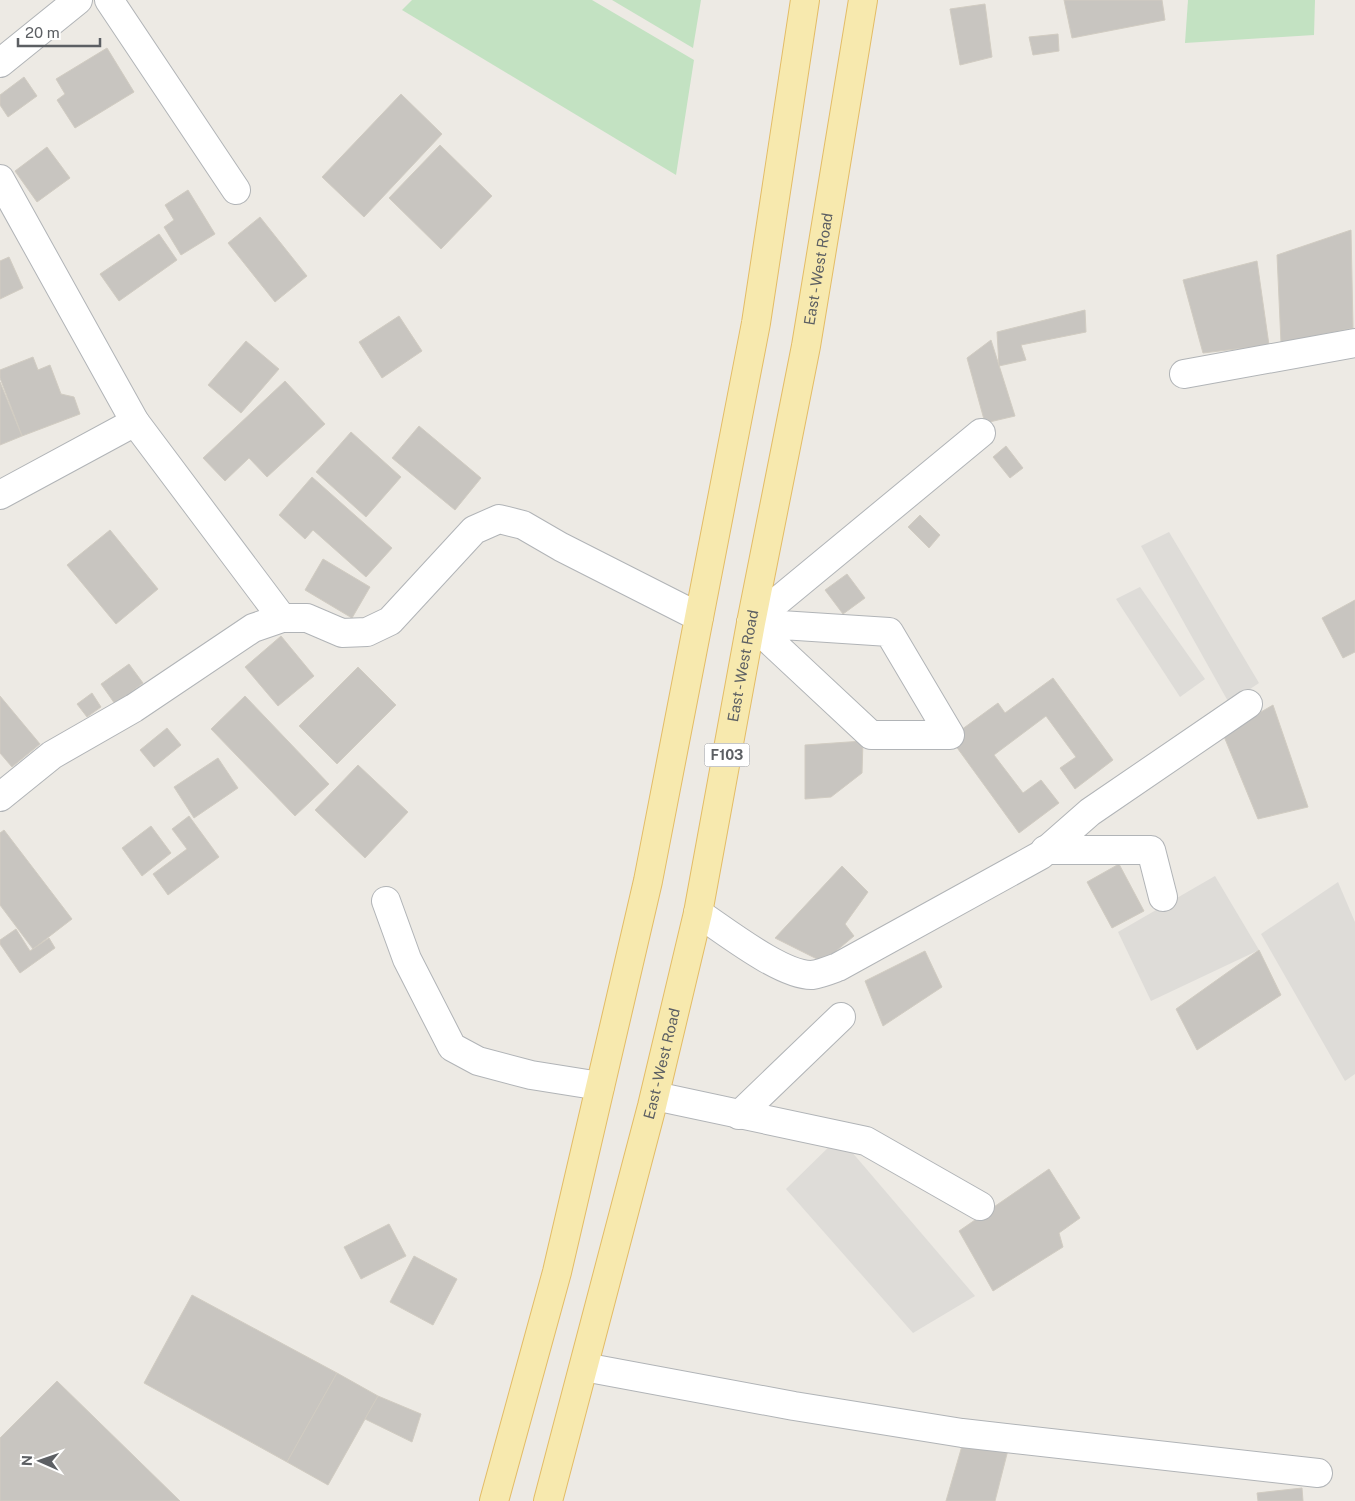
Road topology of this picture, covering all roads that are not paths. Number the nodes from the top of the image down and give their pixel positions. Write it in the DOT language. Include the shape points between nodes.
graph roads {
  1 [pos="78,0"];
  2 [pos="109,0"];
  3 [pos="805,0"];
  4 [pos="863,0"];
  5 [pos="0,63"];
  6 [pos="0,179"];
  7 [pos="236,190"];
  8 [pos="1355,343"];
  9 [pos="1184,374"];
  10 [pos="135,422"];
  11 [pos="982,433"];
  12 [pos="0,495"];
  13 [pos="699,617"];
  14 [pos="282,618"];
  15 [pos="751,624"];
  16 [pos="1248,704"];
  17 [pos="0,797"];
  18 [pos="1045,850"];
  19 [pos="1163,897"];
  20 [pos="386,901"];
  21 [pos="698,913"];
  22 [pos="840,1017"];
  23 [pos="600,1086"];
  24 [pos="655,1096"];
  25 [pos="739,1115"];
  26 [pos="980,1206"];
  27 [pos="584,1367"];
  28 [pos="1318,1473"];
  29 [pos="494,1501"];
  30 [pos="548,1501"];
  1 -- 5 [label="street"];
  2 -- 7 [label="street"];
  3 -- 13 [label="main road" via="756,323"];
  4 -- 15 [label="main road, East - West Road / F103" via="806,346"];
  6 -- 10 [label="street"];
  8 -- 9 [label="street"];
  10 -- 12 [label="street"];
  10 -- 14 [label="street"];
  11 -- 15 [label="street"];
  13 -- 14 [label="street" via="523,525 498,519 474,530 390,621 367,632 342,633 307,618"];
  13 -- 23 [label="main road" via="648,881"];
  14 -- 17 [label="street" via="253,628 134,708 52,755"];
  15 -- 15 [label="street" via="871,735 950,735 889,632"];
  15 -- 21 [label="main road, East - West Road / F103"];
  16 -- 18 [label="street" via="1090,812"];
  18 -- 19 [label="street" via="1151,850"];
  18 -- 21 [label="street" via="838,967 812,975 795,972 770,961"];
  20 -- 23 [label="street" via="407,959 452,1047 478,1061 531,1075"];
  21 -- 24 [label="main road, East - West Road / F103"];
  22 -- 25 [label="street"];
  23 -- 29 [label="main road" via="557,1272"];
  24 -- 25 [label="street"];
  24 -- 27 [label="main road, East - West Road / F103"];
  25 -- 26 [label="street" via="866,1141"];
  27 -- 28 [label="street" via="962,1433"];
  27 -- 30 [label="main road, East - West Road / F103"];
}
